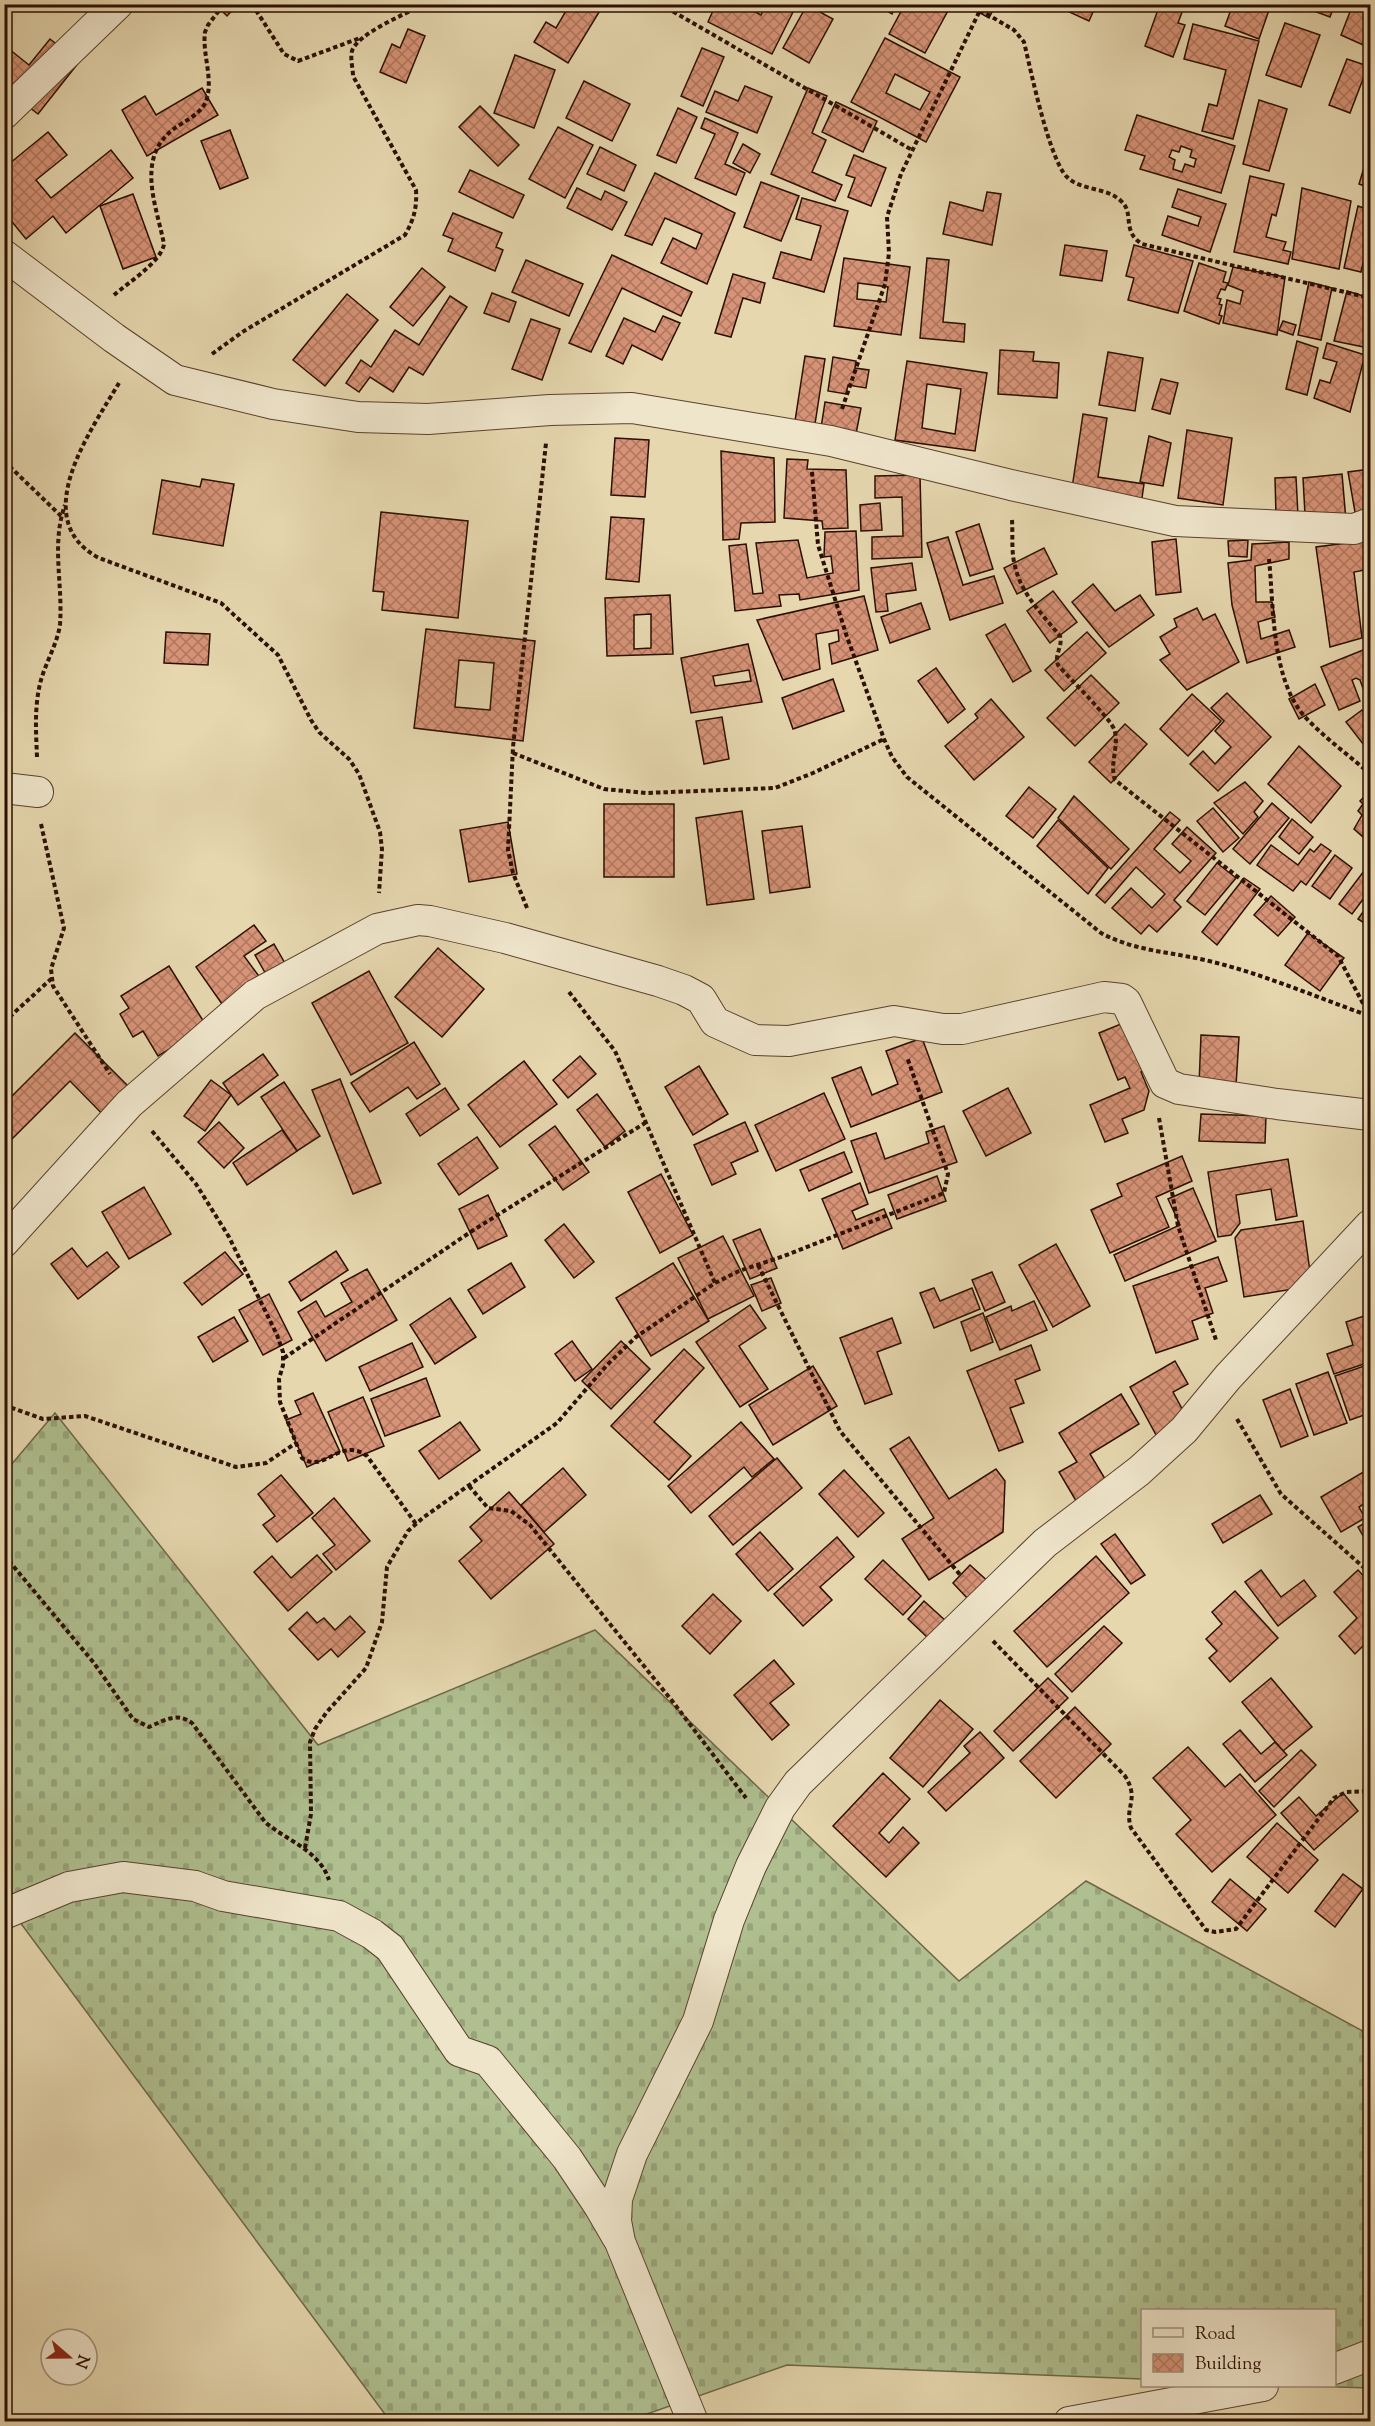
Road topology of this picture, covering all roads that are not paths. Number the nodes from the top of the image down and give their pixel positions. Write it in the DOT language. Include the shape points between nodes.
graph roads {
  1 [pos="118,4"];
  2 [pos="4,114"];
  3 [pos="4,255"];
  4 [pos="1371,523"];
  5 [pos="4,788"];
  6 [pos="38,792"];
  7 [pos="1371,1115"];
  8 [pos="1371,1225"];
  9 [pos="4,1242"];
  10 [pos="4,1914"];
  11 [pos="620,2242"];
  12 [pos="1371,2355"];
  13 [pos="1336,2369"];
  14 [pos="1252,2387"];
  15 [pos="693,2421"];
  16 [pos="1069,2421"];
  1 -- 2 [label="street"];
  3 -- 4 [label="street" via="175,380 273,404 358,417 428,419 632,408 820,439 1175,521 1354,529"];
  5 -- 6 [label="street"];
  7 -- 9 [label="street" via="1200,1093 1165,1083 1122,999 1104,997 962,1029 894,1022 789,1041 755,1040 715,1022 701,999 684,990 505,938 418,920 377,929 255,995 129,1104"];
  8 -- 11 [label="street" via="1184,1430 1139,1471 1045,1544 798,1783 780,1808 750,1866 698,2021 632,2154 617,2199"];
  10 -- 11 [label="street" via="69,1887 123,1877 195,1886 223,1896 339,1916 390,1948 459,2051 488,2061 567,2158"];
  11 -- 15 [label="street"];
  12 -- 13 [label="street"];
  14 -- 16 [label="street"];
}
